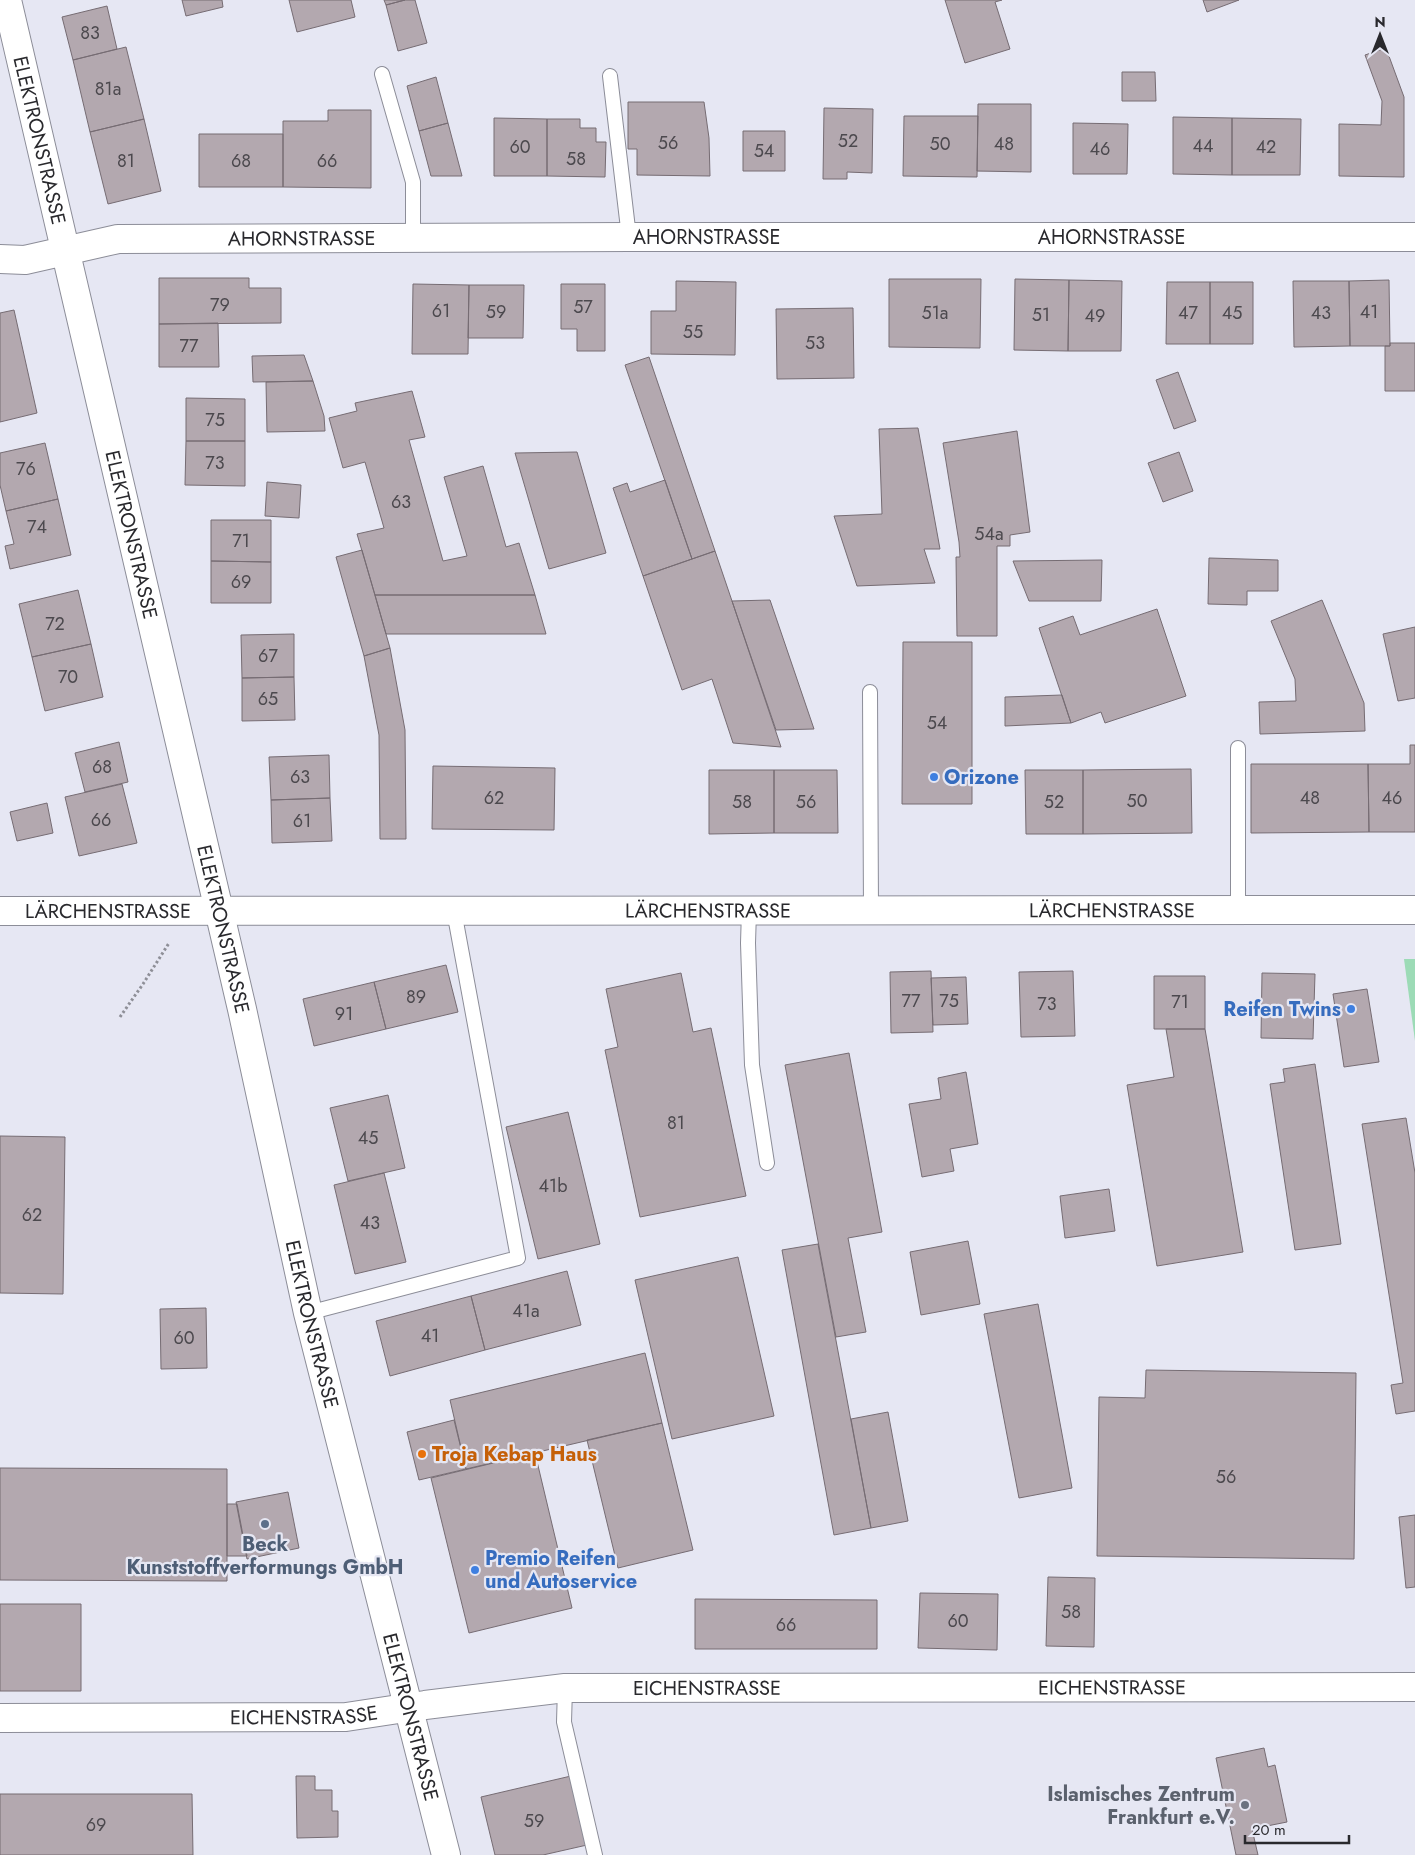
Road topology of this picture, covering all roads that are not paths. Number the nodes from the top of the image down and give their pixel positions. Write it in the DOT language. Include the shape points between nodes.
graph roads {
  1 [pos="7,0"];
  2 [pos="382,74"];
  3 [pos="610,76"];
  4 [pos="413,237"];
  5 [pos="630,237"];
  6 [pos="1415,237"];
  7 [pos="65,252"];
  8 [pos="0,259"];
  9 [pos="870,692"];
  10 [pos="1238,748"];
  11 [pos="1415,910"];
  12 [pos="454,911"];
  13 [pos="871,911"];
  14 [pos="1238,911"];
  15 [pos="0,912"];
  16 [pos="218,912"];
  17 [pos="749,912"];
  18 [pos="767,1163"];
  19 [pos="308,1313"];
  20 [pos="1415,1687"];
  21 [pos="565,1688"];
  22 [pos="409,1708"];
  23 [pos="0,1718"];
  24 [pos="446,1855"];
  25 [pos="595,1855"];
  1 -- 7 [label="street, ELEKTRONSTRASSE"];
  2 -- 4 [label="lane" via="413,182"];
  3 -- 5 [label="lane"];
  4 -- 5 [label="street, AHORNSTRASSE"];
  4 -- 7 [label="street, AHORNSTRASSE" via="118,239"];
  5 -- 6 [label="street, AHORNSTRASSE"];
  7 -- 8 [label="street, AHORNSTRASSE" via="25,260"];
  7 -- 16 [label="street, ELEKTRONSTRASSE"];
  9 -- 13 [label="lane"];
  10 -- 14 [label="lane"];
  11 -- 14 [label="street, LÄRCHENSTRASSE"];
  12 -- 16 [label="street, LÄRCHENSTRASSE"];
  12 -- 17 [label="street, LÄRCHENSTRASSE"];
  12 -- 19 [label="lane" via="518,1258"];
  13 -- 14 [label="street, LÄRCHENSTRASSE"];
  13 -- 17 [label="street, LÄRCHENSTRASSE"];
  15 -- 16 [label="street, LÄRCHENSTRASSE"];
  16 -- 19 [label="street, ELEKTRONSTRASSE"];
  17 -- 18 [label="lane" via="752,1066"];
  19 -- 22 [label="street, ELEKTRONSTRASSE"];
  20 -- 21 [label="street, EICHENSTRASSE"];
  21 -- 22 [label="street, EICHENSTRASSE"];
  21 -- 25 [label="lane" via="564,1722"];
  22 -- 23 [label="street, EICHENSTRASSE" via="346,1717"];
  22 -- 24 [label="street, ELEKTRONSTRASSE"];
}
